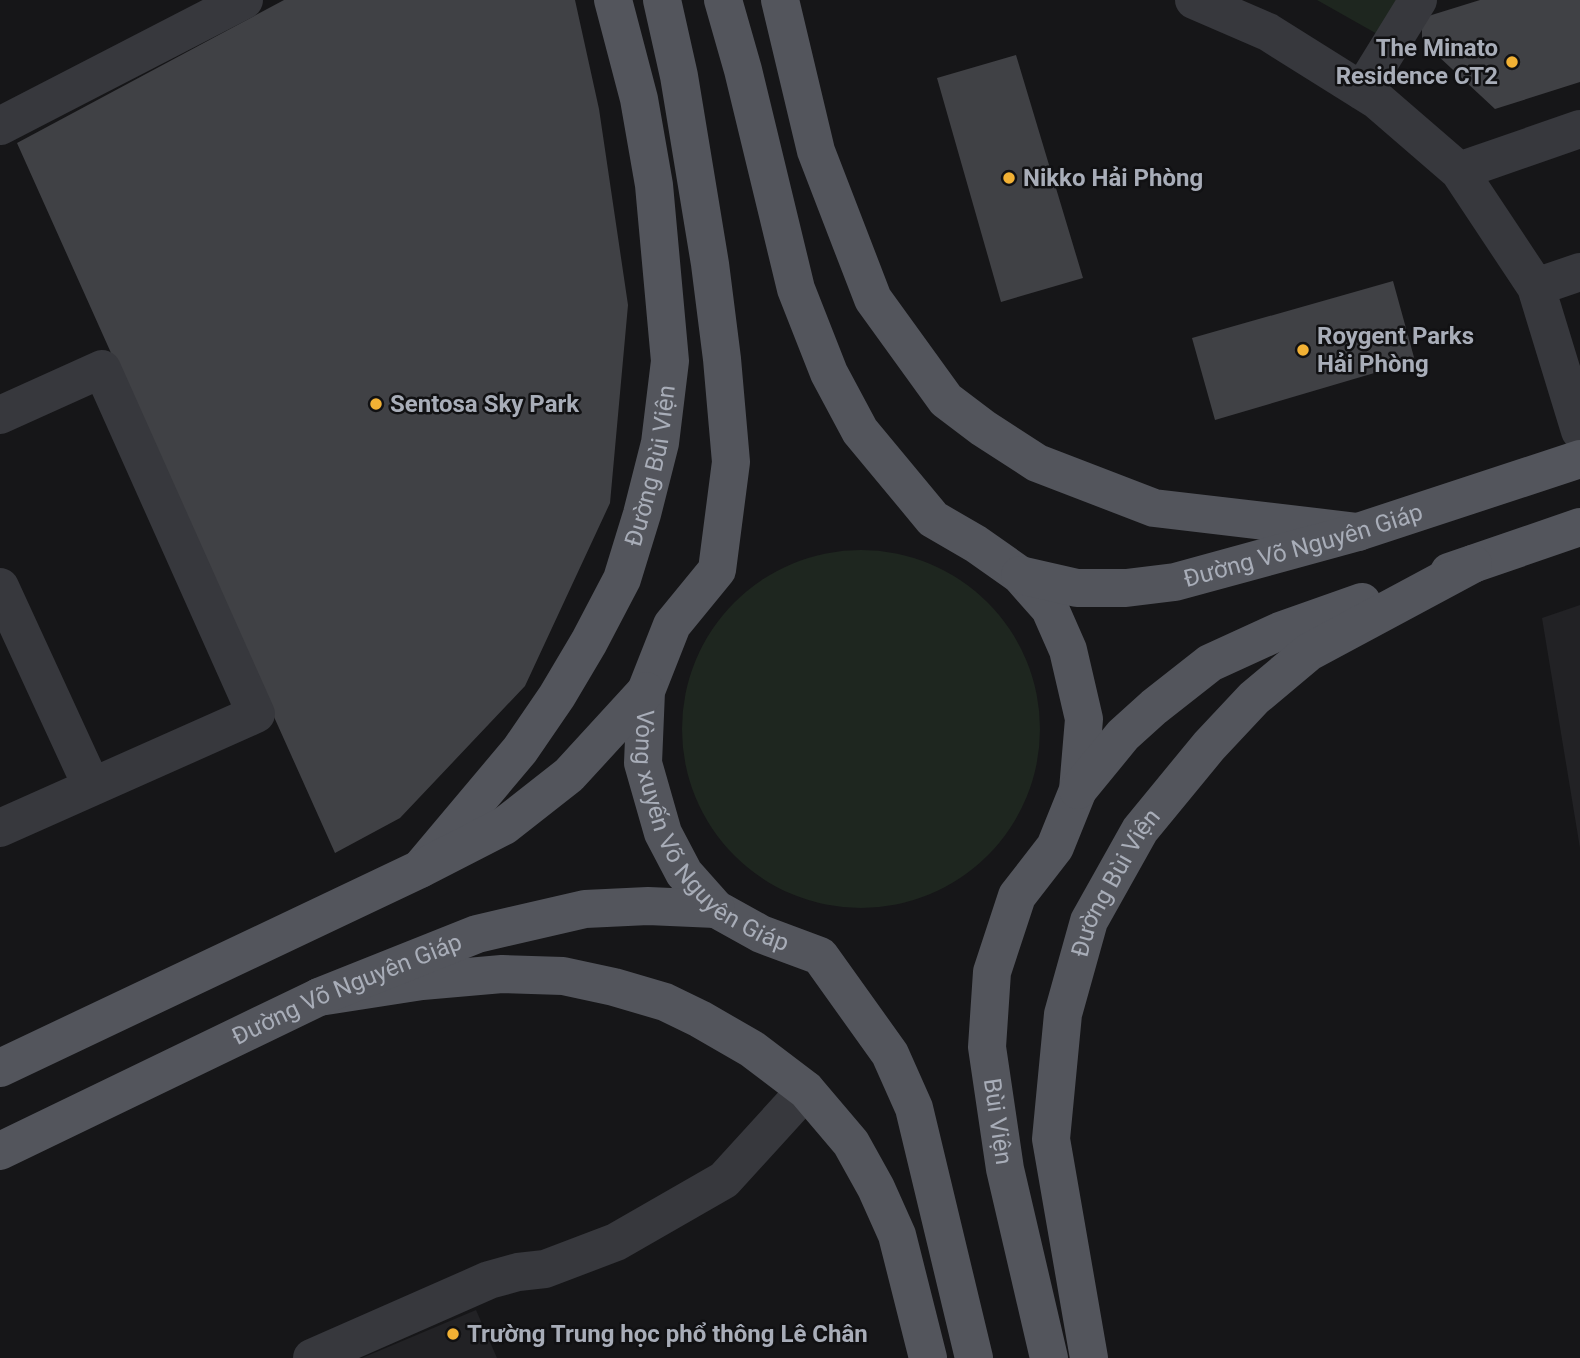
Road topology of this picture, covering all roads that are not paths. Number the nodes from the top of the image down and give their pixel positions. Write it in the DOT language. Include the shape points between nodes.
graph roads {
  1 [pos="244,0"];
  2 [pos="613,0"];
  3 [pos="662,0"];
  4 [pos="724,0"];
  5 [pos="780,0"];
  6 [pos="1418,0"];
  7 [pos="1216,4"];
  8 [pos="679,76"];
  9 [pos="1362,91"];
  10 [pos="639,99"];
  11 [pos="0,126"];
  12 [pos="1580,129"];
  13 [pos="1459,171"];
  14 [pos="1580,272"];
  15 [pos="1536,287"];
  16 [pos="0,415"];
  17 [pos="1580,430"];
  18 [pos="1580,458"];
  19 [pos="1580,527"];
  20 [pos="1358,532"];
  21 [pos="1473,564"];
  22 [pos="1020,575"];
  23 [pos="0,587"];
  24 [pos="646,691"];
  25 [pos="92,787"];
  26 [pos="1078,790"];
  27 [pos="0,828"];
  28 [pos="420,869"];
  29 [pos="716,909"];
  30 [pos="319,997"];
  31 [pos="0,1068"];
  32 [pos="806,1090"];
  33 [pos="0,1151"];
  34 [pos="1087,1350"];
  35 [pos="1048,1352"];
  36 [pos="312,1358"];
  37 [pos="928,1358"];
  38 [pos="974,1358"];
  1 -- 11 [label="street"];
  2 -- 10 [label="main road, Đường Bùi Viện"];
  3 -- 8 [label="main road"];
  4 -- 22 [label="main road" via="796,289 829,373 859,431 933,519"];
  5 -- 20 [label="main road" via="816,151 873,299 946,400 1037,463 1154,508"];
  6 -- 9 [label="street"];
  7 -- 9 [label="street"];
  8 -- 10 [label="main road"];
  8 -- 24 [label="main road, Vòng xuyến Võ Nguyên Giáp" via="710,264 731,462 717,570 672,625"];
  9 -- 13 [label="street"];
  10 -- 28 [label="main road, Đường Bùi Viện" via="654,185 670,361 660,443 642,514 622,579 557,696 520,750"];
  12 -- 13 [label="street"];
  13 -- 15 [label="street"];
  14 -- 15 [label="street"];
  15 -- 17 [label="street"];
  16 -- 25 [label="street" via="102,369 256,714"];
  18 -- 20 [label="main road, Đường Võ Nguyên Giáp"];
  19 -- 21 [label="main road"];
  20 -- 22 [label="main road, Đường Võ Nguyên Giáp" via="1231,568 1126,588 1077,588"];
  21 -- 26 [label="main road" via="1280,631 1210,663 1123,735"];
  21 -- 34 [label="main road, Đường Bùi Viện" via="1309,652 1254,698 1140,830 1089,921 1063,1014 1051,1139"];
  22 -- 26 [label="main road" via="1050,609 1068,650 1084,719"];
  23 -- 25 [label="street"];
  24 -- 28 [label="main road" via="569,775 504,826"];
  24 -- 29 [label="main road, Vòng xuyến Võ Nguyên Giáp" via="643,763 663,833 684,873"];
  25 -- 27 [label="street"];
  26 -- 35 [label="main road, Bùi Viện" via="1055,848 1017,896 992,972 987,1047 1005,1169"];
  28 -- 31 [label="main road"];
  29 -- 30 [label="main road, Đường Võ Nguyên Giáp" via="585,909 477,934"];
  29 -- 38 [label="main road, Vòng xuyến Võ Nguyên Giáp" via="761,934 820,956 890,1054 914,1108"];
  30 -- 32 [label="main road" via="502,974 563,976 665,1002 752,1049"];
  30 -- 33 [label="main road, Đường Võ Nguyên Giáp"];
  32 -- 36 [label="street" via="724,1180 616,1242 545,1269 489,1280"];
  32 -- 37 [label="main road" via="851,1143 876,1188 897,1235"];
  34 -- 35 [label="main road"];
}
